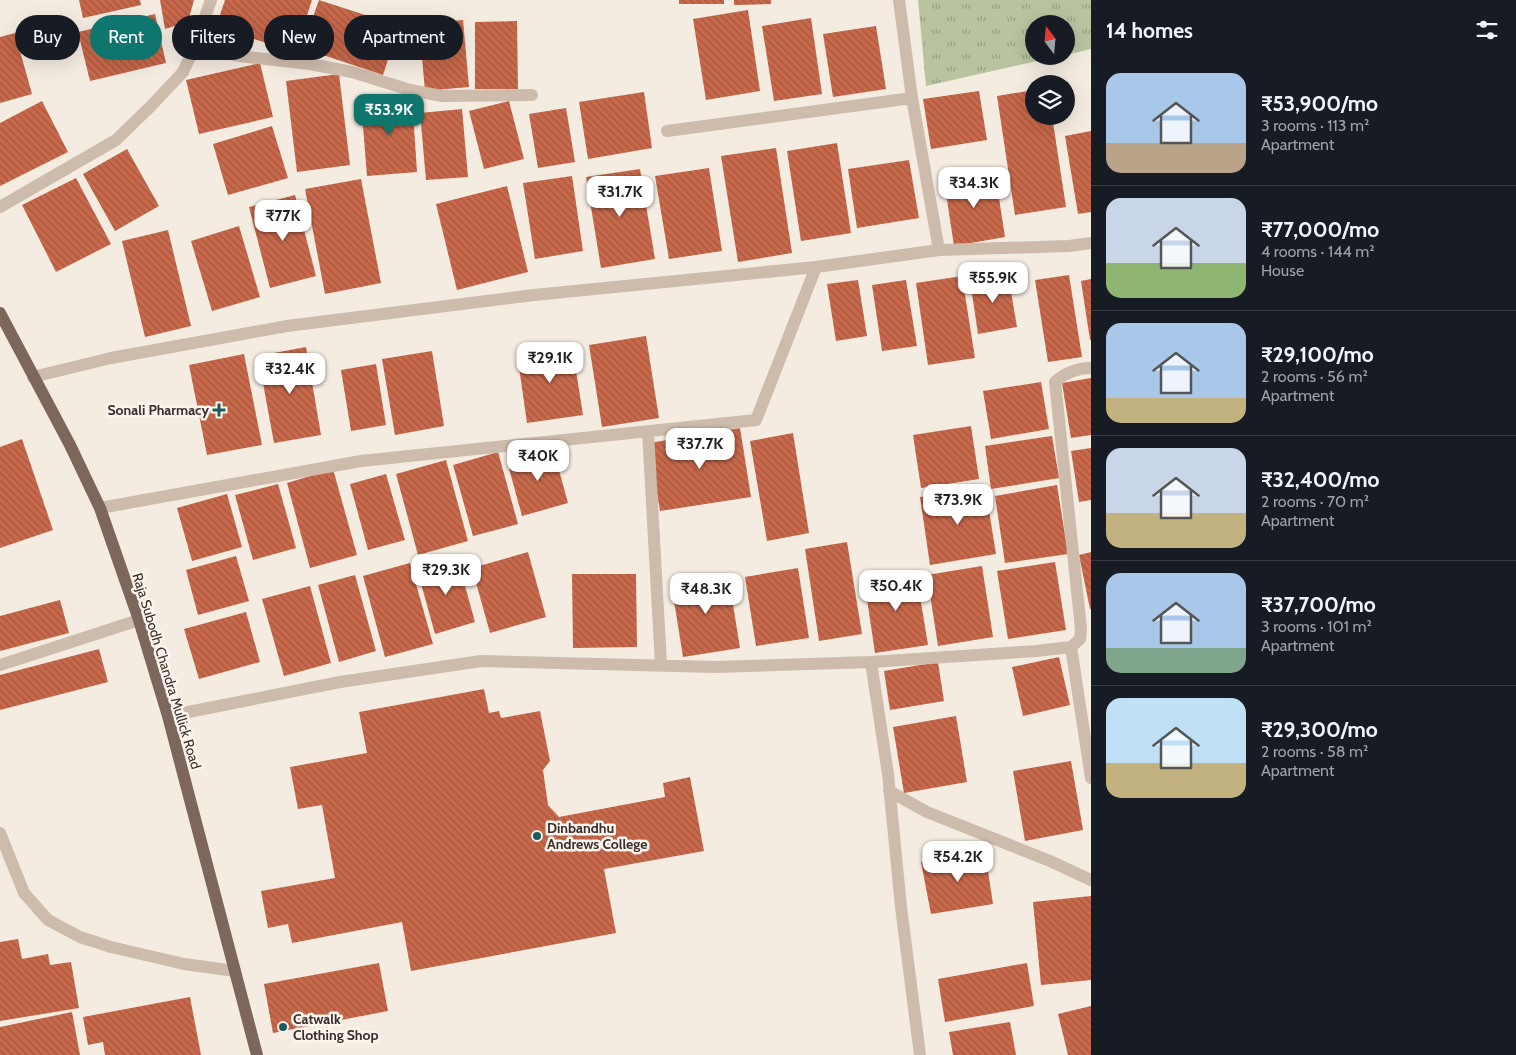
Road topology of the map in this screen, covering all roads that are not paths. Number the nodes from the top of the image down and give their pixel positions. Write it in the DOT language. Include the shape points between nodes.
graph roads {
  1 [pos="211,0"];
  2 [pos="899,0"];
  3 [pos="206,15"];
  4 [pos="254,58"];
  5 [pos="189,60"];
  6 [pos="532,95"];
  7 [pos="912,98"];
  8 [pos="667,131"];
  9 [pos="0,207"];
  10 [pos="1091,243"];
  11 [pos="939,250"];
  12 [pos="816,267"];
  13 [pos="0,314"];
  14 [pos="1091,368"];
  15 [pos="33,377"];
  16 [pos="648,431"];
  17 [pos="100,508"];
  18 [pos="139,620"];
  19 [pos="1080,641"];
  20 [pos="871,662"];
  21 [pos="0,665"];
  22 [pos="661,666"];
  23 [pos="168,716"];
  24 [pos="1091,778"];
  25 [pos="890,791"];
  26 [pos="0,833"];
  27 [pos="1091,880"];
  28 [pos="235,970"];
  29 [pos="257,1055"];
  30 [pos="920,1055"];
  1 -- 3 [label="street"];
  2 -- 7 [label="street"];
  4 -- 6 [label="street" via="352,72 442,96"];
  5 -- 9 [label="street" via="183,72 116,140"];
  7 -- 8 [label="street"];
  7 -- 11 [label="street"];
  10 -- 11 [label="street"];
  11 -- 12 [label="street"];
  12 -- 15 [label="street" via="534,295 287,326 111,358"];
  12 -- 16 [label="street" via="756,420"];
  13 -- 15 [label="main road, Raja Subodh Chandra Mullick Road"];
  14 -- 19 [label="street" via="1064,374 1055,382"];
  15 -- 17 [label="main road, Raja Subodh Chandra Mullick Road"];
  16 -- 17 [label="street" via="362,461"];
  16 -- 22 [label="street"];
  17 -- 18 [label="main road, Raja Subodh Chandra Mullick Road"];
  18 -- 21 [label="street"];
  18 -- 23 [label="main road, Raja Subodh Chandra Mullick Road"];
  19 -- 20 [label="street" via="1036,651"];
  19 -- 24 [label="street"];
  20 -- 22 [label="street"];
  20 -- 25 [label="street"];
  22 -- 23 [label="street" via="481,661 340,682"];
  23 -- 28 [label="main road, Raja Subodh Chandra Mullick Road"];
  25 -- 27 [label="street" via="927,812"];
  25 -- 30 [label="street"];
  26 -- 28 [label="street" via="24,892 48,920 80,938 111,947 184,964"];
  28 -- 29 [label="main road, Raja Subodh Chandra Mullick Road"];
}
